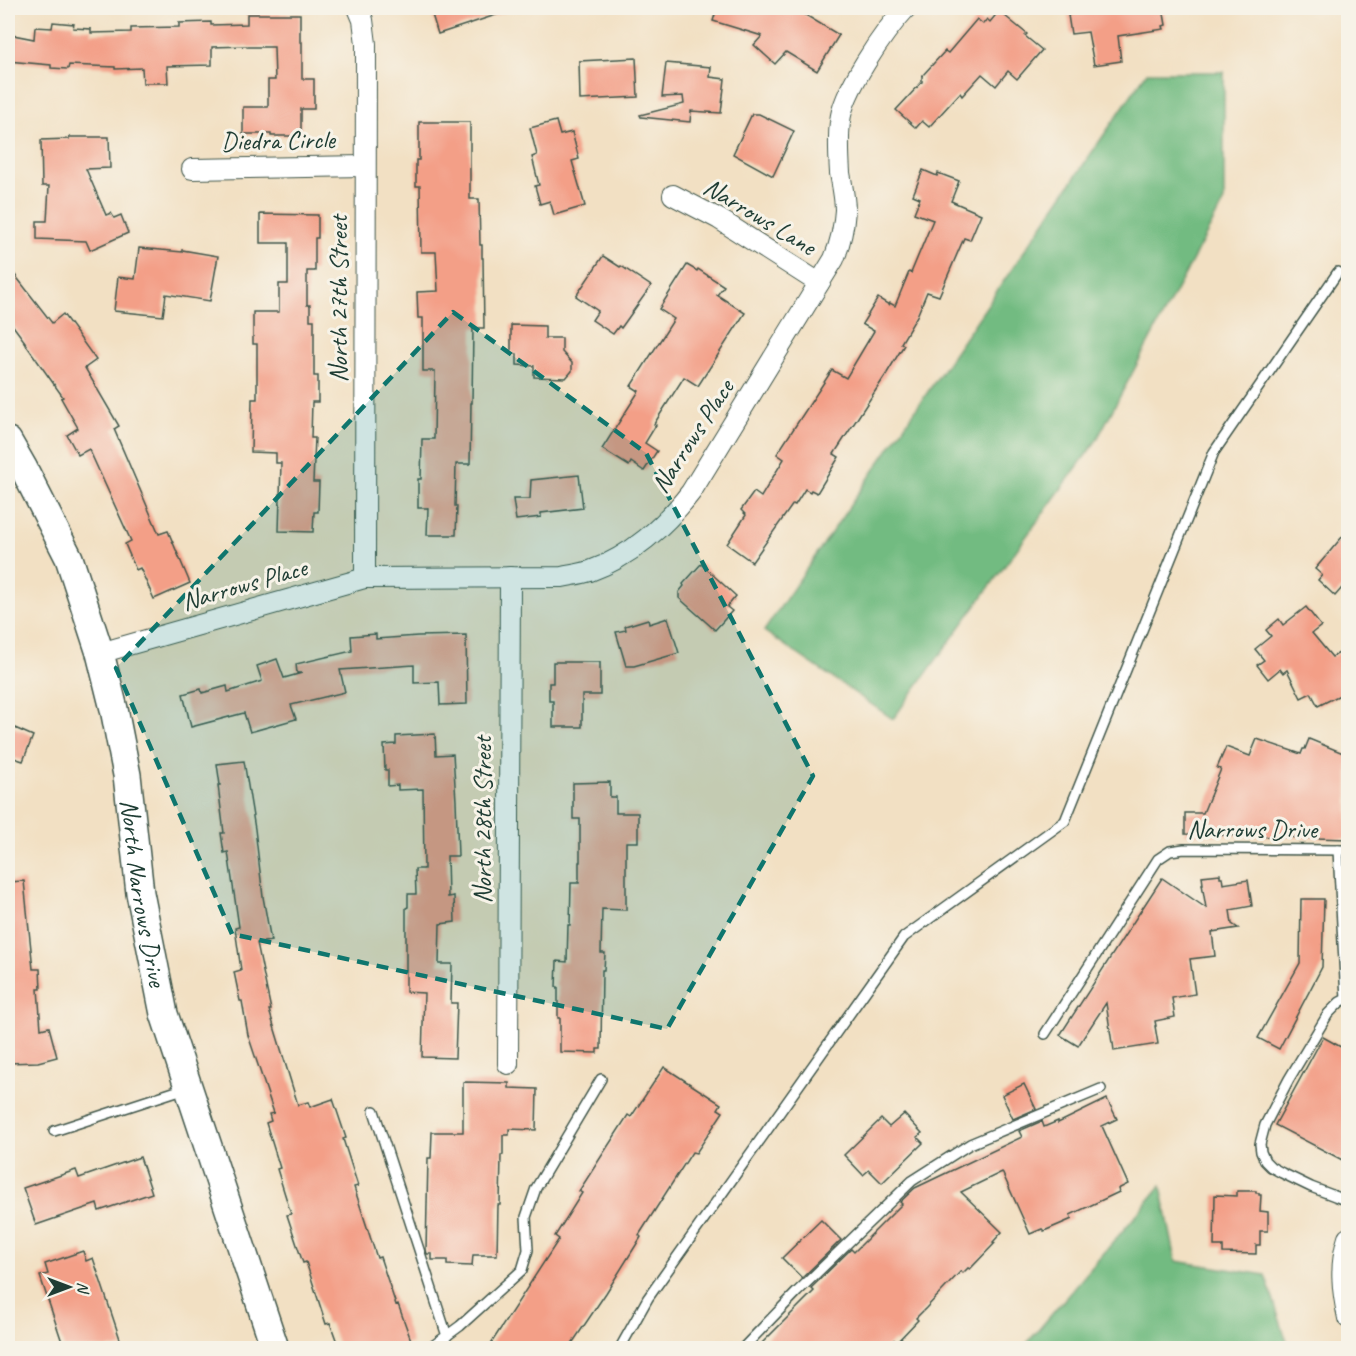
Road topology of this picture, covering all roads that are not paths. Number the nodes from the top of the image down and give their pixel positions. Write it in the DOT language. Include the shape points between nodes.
graph roads {
  1 [pos="895,11"];
  2 [pos="360,14"];
  3 [pos="365,166"];
  4 [pos="192,169"];
  5 [pos="672,195"];
  6 [pos="1338,272"];
  7 [pos="819,283"];
  8 [pos="8,441"];
  9 [pos="510,577"];
  10 [pos="365,578"];
  11 [pos="100,653"];
  12 [pos="1338,850"];
  13 [pos="1348,850"];
  14 [pos="1347,999"];
  15 [pos="1045,1035"];
  16 [pos="508,1064"];
  17 [pos="601,1079"];
  18 [pos="188,1087"];
  19 [pos="1101,1089"];
  20 [pos="374,1111"];
  21 [pos="54,1131"];
  22 [pos="1348,1201"];
  23 [pos="1348,1238"];
  24 [pos="1348,1318"];
  25 [pos="447,1335"];
  26 [pos="274,1348"];
  27 [pos="430,1348"];
  28 [pos="620,1348"];
  29 [pos="743,1348"];
  1 -- 7 [label="street, Narrows Place" via="845,101 840,121 840,170 845,209 839,246"];
  2 -- 3 [label="street, North 27th Street" via="366,44"];
  3 -- 4 [label="street, Diedra Circle"];
  3 -- 10 [label="street, North 27th Street"];
  5 -- 7 [label="street, Narrows Lane" via="719,219"];
  6 -- 28 [label="lane" via="1214,452 1065,821 903,937 648,1298"];
  7 -- 9 [label="street, Narrows Place" via="677,512 626,554 606,565 562,577"];
  8 -- 11 [label="main road, North Narrows Drive" via="69,558"];
  9 -- 10 [label="street, Narrows Place"];
  9 -- 16 [label="street, North 28th Street"];
  10 -- 11 [label="street, Narrows Place"];
  11 -- 18 [label="main road, North Narrows Drive" via="127,776 152,960 164,1014"];
  12 -- 13 [label="lane, Narrows Drive"];
  12 -- 14 [label="lane"];
  12 -- 15 [label="lane, Narrows Drive" via="1170,851 1158,859"];
  14 -- 22 [label="lane" via="1328,1014 1289,1079 1265,1125 1260,1144 1265,1161 1276,1170"];
  17 -- 25 [label="lane" via="536,1188 526,1217 528,1250 522,1270"];
  18 -- 21 [label="lane"];
  18 -- 26 [label="main road, North Narrows Drive"];
  19 -- 29 [label="lane" via="970,1144 912,1181"];
  20 -- 25 [label="lane"];
  23 -- 24 [label="street" via="1342,1285"];
  25 -- 27 [label="lane"];
}
